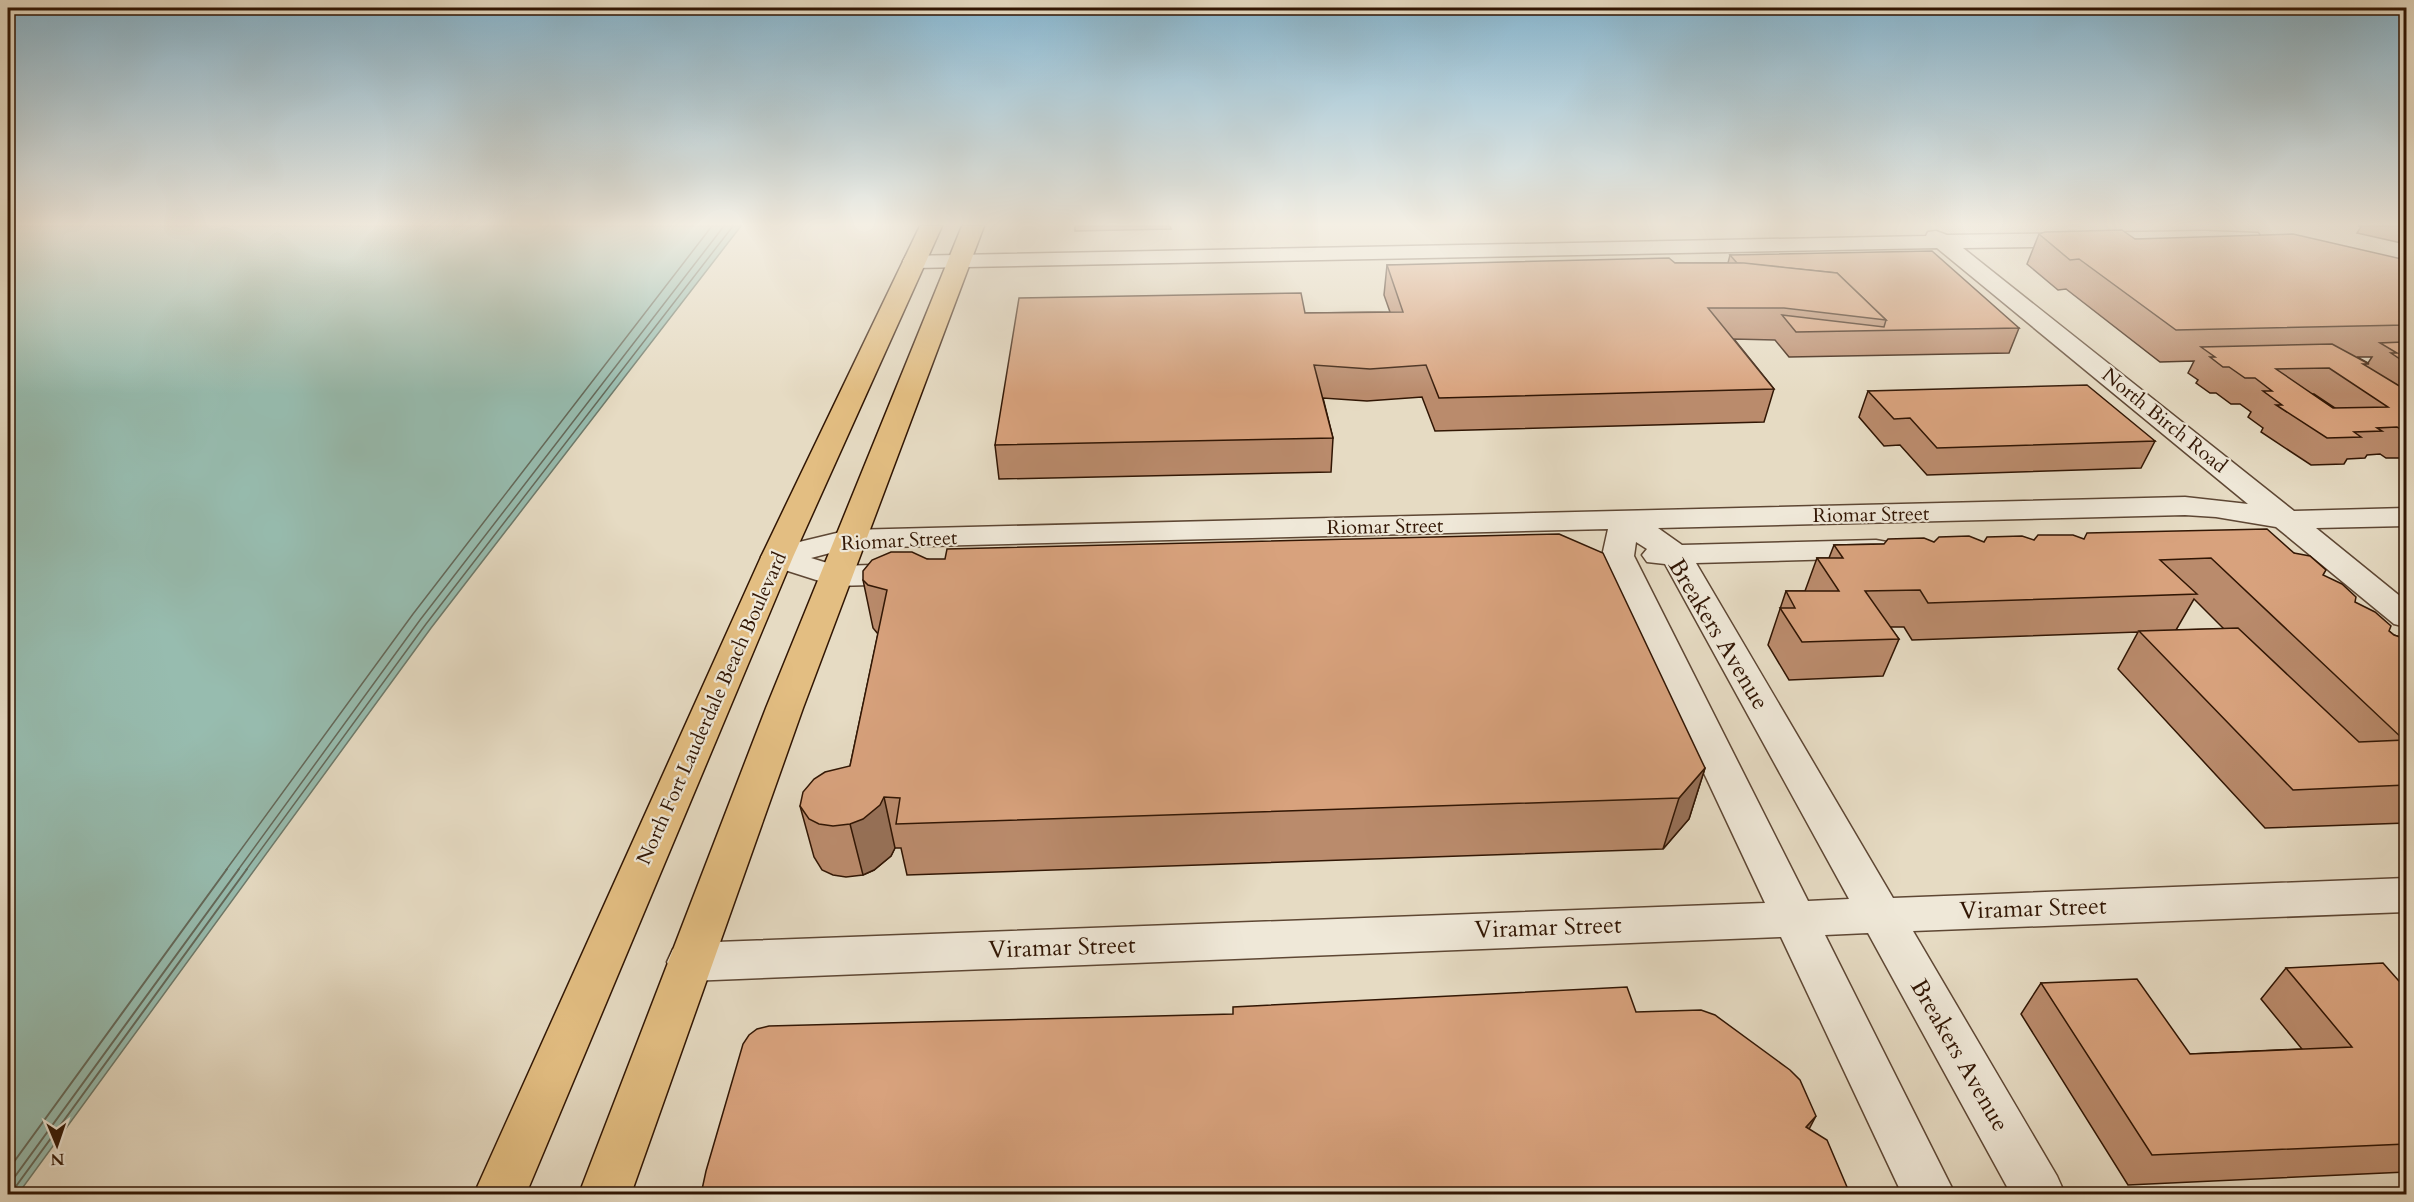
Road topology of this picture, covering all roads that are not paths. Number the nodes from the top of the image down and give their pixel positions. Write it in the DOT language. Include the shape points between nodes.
graph roads {
  1 [pos="904,282"];
  2 [pos="950,282"];
  3 [pos="1993,282"];
  4 [pos="2406,517"];
  5 [pos="2289,520"];
  6 [pos="2224,540"];
  7 [pos="1609,544"];
  8 [pos="1904,549"];
  9 [pos="1675,554"];
  10 [pos="777,557"];
  11 [pos="842,558"];
  12 [pos="942,573"];
  13 [pos="2406,617"];
  14 [pos="2406,895"];
  15 [pos="1880,915"];
  16 [pos="1792,918"];
  17 [pos="689,962"];
  18 [pos="500,1194"];
  19 [pos="605,1194"];
  20 [pos="1929,1194"];
  21 [pos="2039,1194"];
  1 -- 10 [label="main road, North Fort Lauderdale Beach Boulevard"];
  2 -- 11 [label="main road"];
  3 -- 5 [label="street, North Birch Road"];
  4 -- 5 [label="street, Riomar Street"];
  5 -- 6 [label="street, Riomar Street"];
  5 -- 7 [label="street, Riomar Street" via="2186,506"];
  5 -- 13 [label="street, North Birch Road"];
  7 -- 9 [label="street, Breakers Avenue"];
  7 -- 11 [label="street, Riomar Street"];
  7 -- 16 [label="street"];
  8 -- 9 [label="street, Riomar Street"];
  9 -- 15 [label="street, Breakers Avenue"];
  10 -- 11 [label="street, Riomar Street"];
  10 -- 18 [label="main road, North Fort Lauderdale Beach Boulevard"];
  11 -- 12 [label="street, Riomar Street"];
  11 -- 17 [label="main road"];
  14 -- 15 [label="street, Viramar Street"];
  15 -- 16 [label="street, Viramar Street"];
  15 -- 21 [label="street, Breakers Avenue"];
  16 -- 17 [label="street, Viramar Street"];
  16 -- 20 [label="street"];
  17 -- 19 [label="main road"];
}
